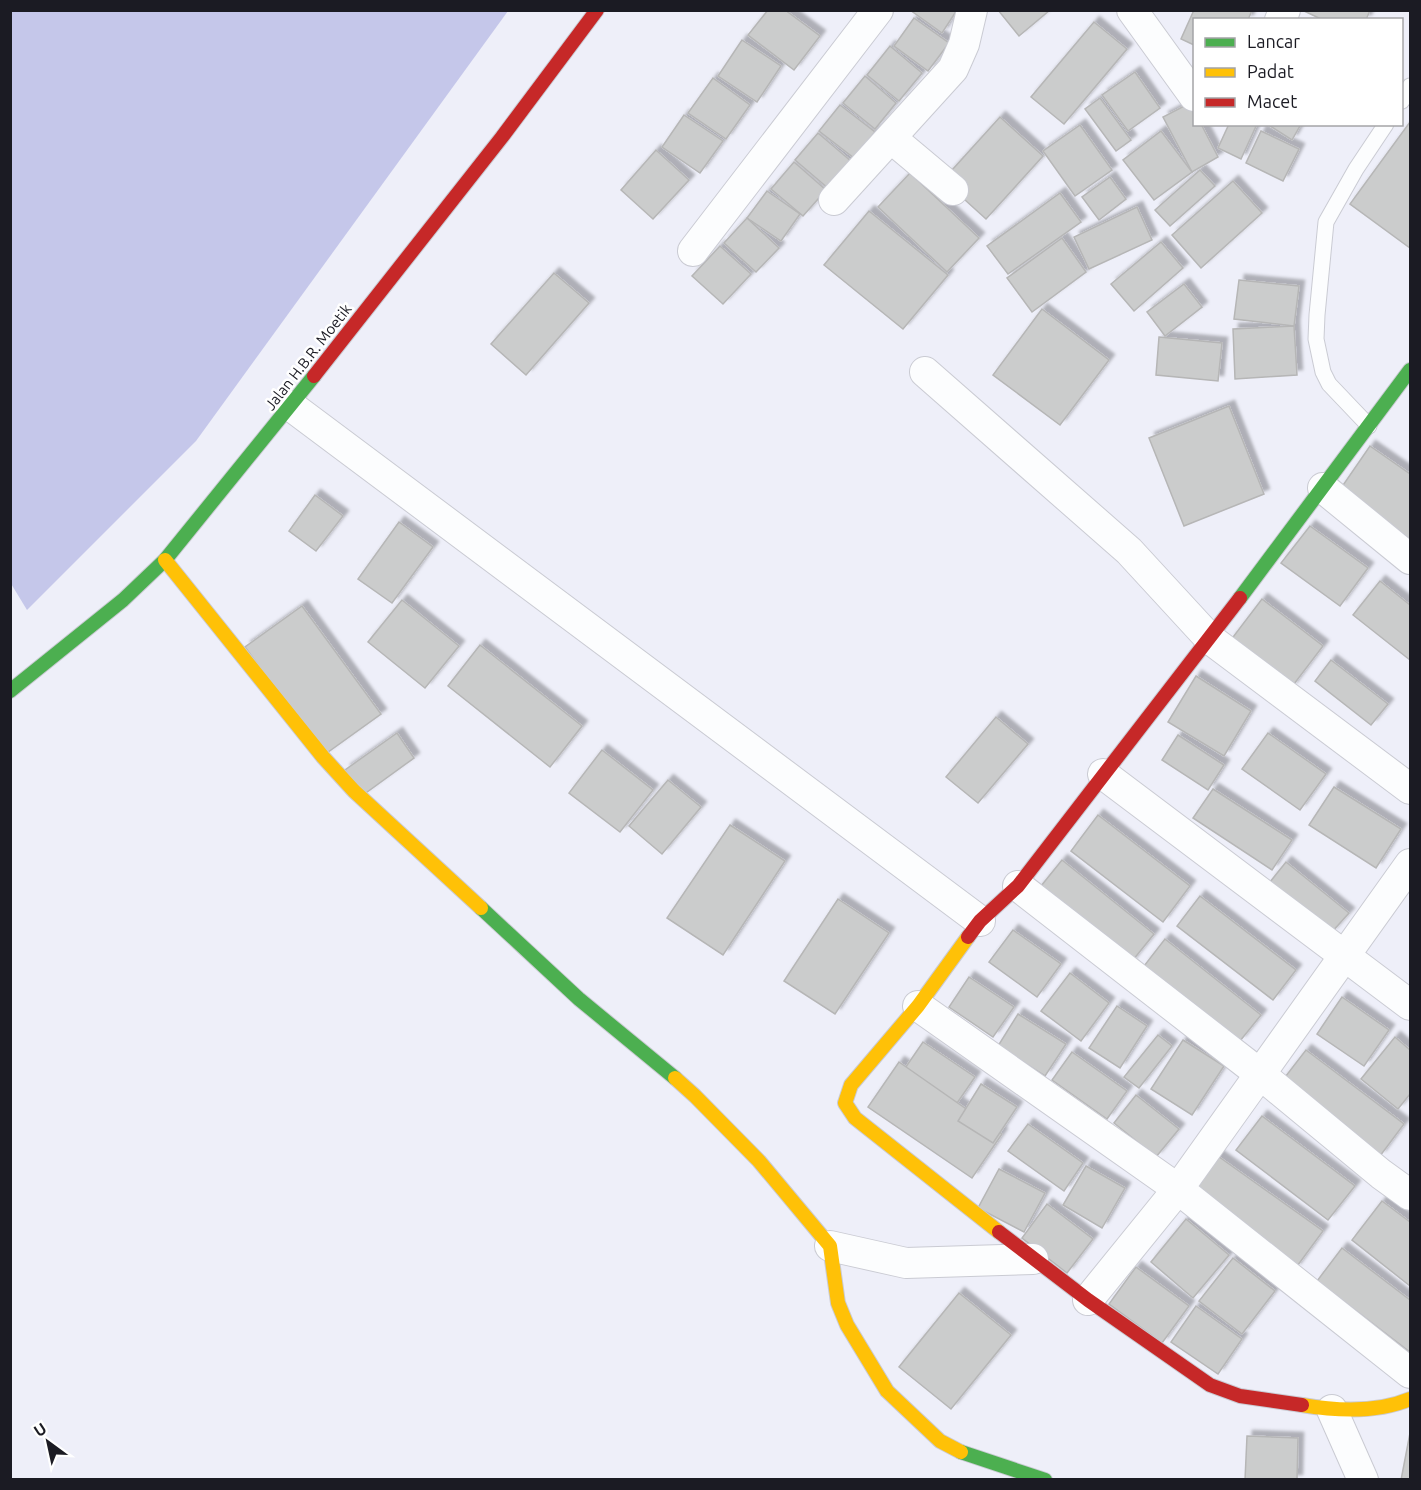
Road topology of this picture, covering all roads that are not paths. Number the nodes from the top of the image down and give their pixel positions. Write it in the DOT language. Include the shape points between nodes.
graph roads {
  1 [pos="597,10"];
  2 [pos="972,10"];
  3 [pos="1131,10"];
  4 [pos="866,15"];
  5 [pos="1193,95"];
  6 [pos="1385,126"];
  7 [pos="891,138"];
  8 [pos="953,190"];
  9 [pos="834,200"];
  10 [pos="693,251"];
  11 [pos="1410,370"];
  12 [pos="926,372"];
  13 [pos="291,406"];
  14 [pos="1369,426"];
  15 [pos="1323,488"];
  16 [pos="1410,559"];
  17 [pos="165,560"];
  18 [pos="1210,639"];
  19 [pos="10,691"];
  20 [pos="1103,774"];
  21 [pos="1410,789"];
  22 [pos="1410,864"];
  23 [pos="1018,886"];
  24 [pos="980,921"];
  25 [pos="1346,956"];
  26 [pos="1410,1005"];
  27 [pos="918,1006"];
  28 [pos="1260,1074"];
  29 [pos="1178,1189"];
  30 [pos="1410,1195"];
  31 [pos="830,1246"];
  32 [pos="1033,1259"];
  33 [pos="1088,1300"];
  34 [pos="1410,1373"];
  35 [pos="1410,1399"];
  36 [pos="1332,1410"];
  37 [pos="1045,1479"];
  38 [pos="1363,1479"];
  1 -- 13 [label="street, Jalan H.B.R. Moetik"];
  2 -- 7 [label="street" via="953,69"];
  3 -- 5 [label="street"];
  4 -- 10 [label="street"];
  6 -- 14 [label="lane" via="1326,222 1317,315 1316,339 1323,372 1329,384"];
  7 -- 8 [label="street"];
  7 -- 9 [label="street"];
  11 -- 14 [label="street"];
  12 -- 18 [label="street" via="1129,551"];
  13 -- 17 [label="street, Jalan H.B.R. Moetik"];
  13 -- 24 [label="street"];
  14 -- 15 [label="street"];
  15 -- 16 [label="street"];
  15 -- 18 [label="street"];
  17 -- 19 [label="street, Jalan H.B.R. Moetik" via="123,600"];
  17 -- 31 [label="street" via="354,791 579,999 695,1095 759,1161"];
  18 -- 20 [label="street"];
  18 -- 21 [label="street"];
  20 -- 23 [label="street"];
  20 -- 25 [label="street"];
  22 -- 25 [label="street"];
  23 -- 24 [label="street"];
  23 -- 28 [label="street"];
  24 -- 27 [label="street"];
  25 -- 26 [label="street"];
  25 -- 28 [label="street"];
  27 -- 29 [label="street"];
  27 -- 32 [label="street" via="851,1085 845,1103 848,1110"];
  28 -- 29 [label="street"];
  28 -- 30 [label="street"];
  29 -- 33 [label="street"];
  29 -- 34 [label="street"];
  31 -- 32 [label="street" via="906,1263"];
  31 -- 37 [label="street" via="838,1304 887,1391 940,1442"];
  32 -- 33 [label="street"];
  33 -- 36 [label="street" via="1210,1385 1240,1396"];
  35 -- 36 [label="street" via="1393,1406"];
  36 -- 38 [label="street"];
}
